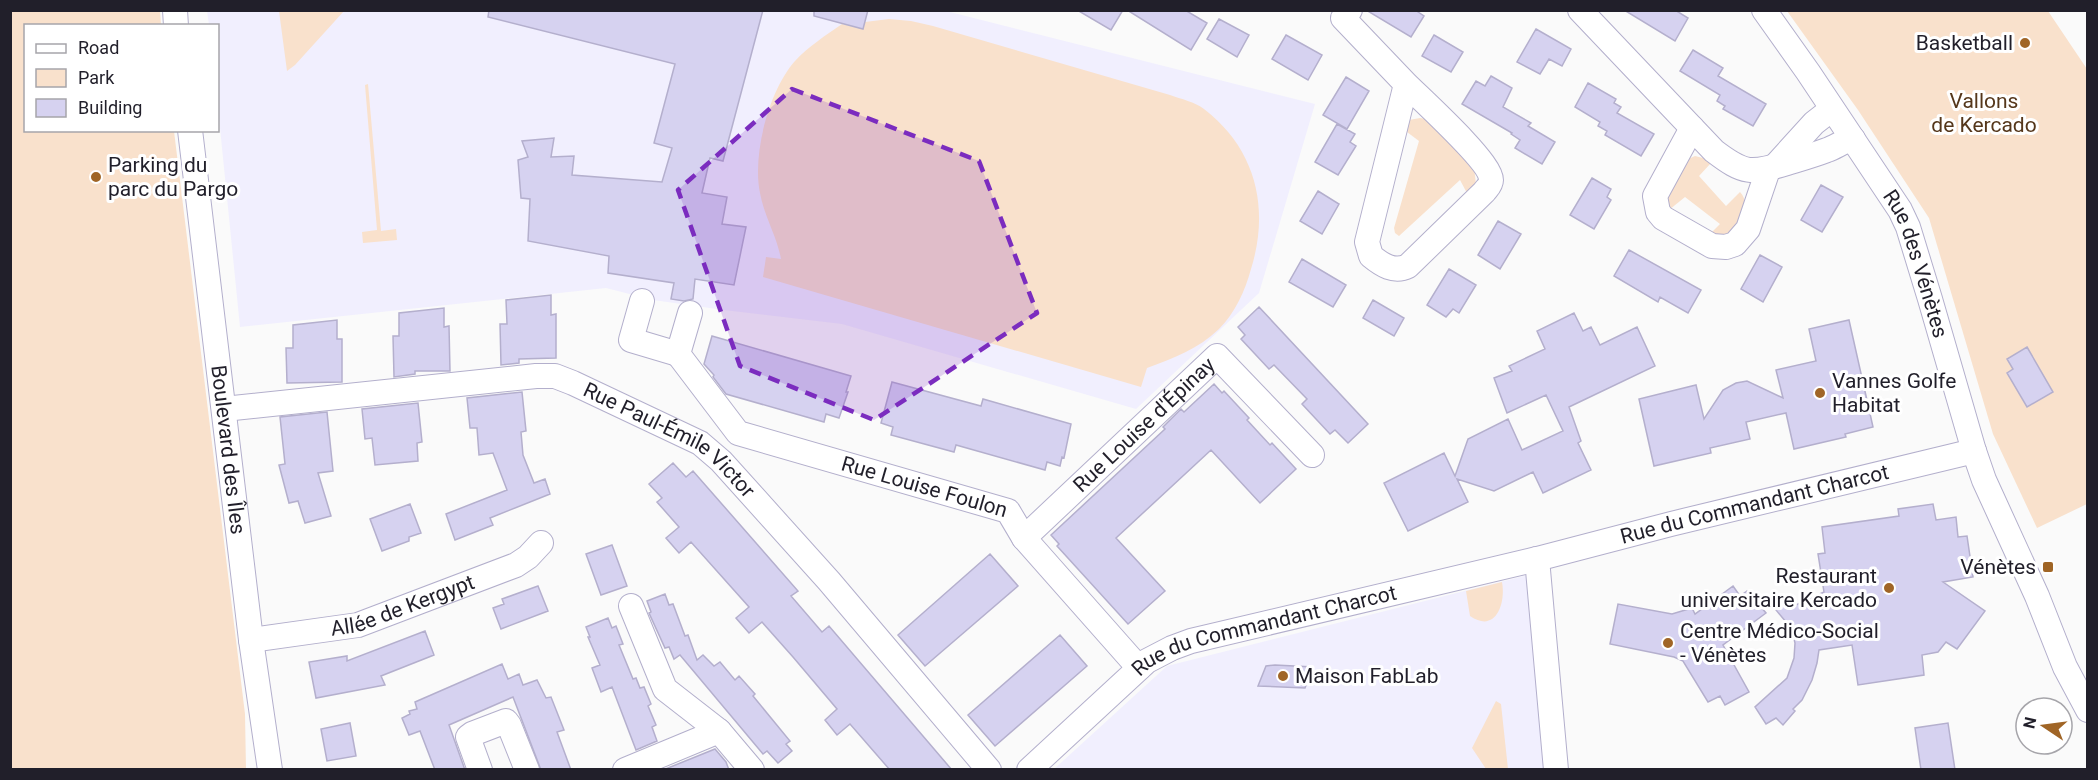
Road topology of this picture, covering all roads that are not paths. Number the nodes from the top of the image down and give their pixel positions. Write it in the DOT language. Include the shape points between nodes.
graph roads {
  1 [pos="1580,10"];
  2 [pos="1764,10"];
  3 [pos="1341,12"];
  4 [pos="1406,84"];
  5 [pos="1832,110"];
  6 [pos="1692,128"];
  7 [pos="190,132"];
  8 [pos="1853,139"];
  9 [pos="1772,168"];
  10 [pos="642,301"];
  11 [pos="690,313"];
  12 [pos="678,354"];
  13 [pos="224,409"];
  14 [pos="1974,451"];
  15 [pos="1312,455"];
  16 [pos="1024,538"];
  17 [pos="541,543"];
  18 [pos="1537,559"];
  19 [pos="631,606"];
  20 [pos="251,640"];
  21 [pos="1139,668"];
  22 [pos="2088,710"];
  23 [pos="719,731"];
  24 [pos="270,769"];
  25 [pos="480,770"];
  26 [pos="527,770"];
  27 [pos="625,770"];
  28 [pos="753,770"];
  29 [pos="989,770"];
  30 [pos="1029,770"];
  31 [pos="1556,770"];
  1 -- 6 [label="street"];
  2 -- 5 [label="street, Rue des Vénètes"];
  3 -- 4 [label="street"];
  4 -- 4 [label="street" via="1367,242 1371,256 1398,269 1408,266 1484,192 1491,178 1482,160"];
  5 -- 8 [label="street, Rue des Vénètes"];
  5 -- 9 [label="street" via="1814,123"];
  6 -- 9 [label="street" via="1730,163 1745,170"];
  6 -- 9 [label="street" via="1655,196 1655,204 1663,218 1712,246 1735,244 1748,229"];
  7 -- 13 [label="street, Boulevard des Îles"];
  8 -- 9 [label="street"];
  8 -- 14 [label="street, Rue des Vénètes" via="1908,227"];
  10 -- 12 [label="street" via="631,340"];
  11 -- 12 [label="street"];
  12 -- 16 [label="street, Rue Louise Foulon" via="738,433 1008,511"];
  13 -- 20 [label="street, Boulevard des Îles"];
  13 -- 29 [label="street, Rue Paul-Émile Victor" via="555,376 654,421 700,443 721,461"];
  14 -- 18 [label="street, Rue du Commandant Charcot"];
  14 -- 22 [label="street, Rue des Vénètes" via="2065,667"];
  15 -- 16 [label="street, Rue Louise d'Épinay" via="1217,356"];
  16 -- 21 [label="street, Rue Louise Foulon"];
  17 -- 20 [label="street, Allée de Kergypt" via="516,565 358,625"];
  18 -- 21 [label="street, Rue du Commandant Charcot" via="1191,641"];
  18 -- 31 [label="street"];
  19 -- 23 [label="street" via="665,690"];
  20 -- 24 [label="street, Boulevard des Îles"];
  21 -- 30 [label="street, Rue du Commandant Charcot"];
  23 -- 27 [label="street"];
  23 -- 28 [label="street"];
  25 -- 26 [label="street" via="468,737 506,721"];
}
